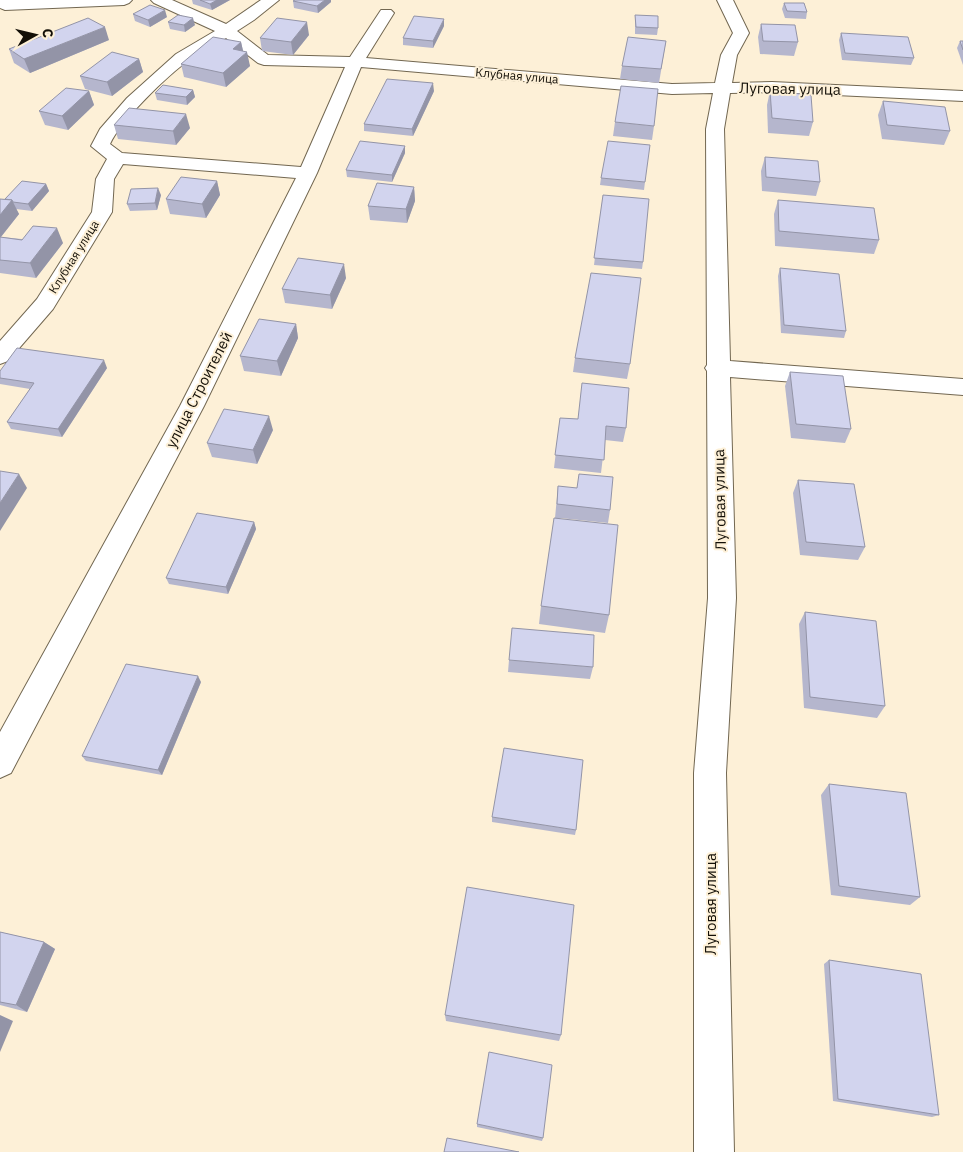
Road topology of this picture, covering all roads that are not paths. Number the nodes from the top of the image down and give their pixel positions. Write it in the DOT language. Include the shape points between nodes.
graph roads {
  1 [pos="124,0"];
  2 [pos="159,0"];
  3 [pos="272,0"];
  4 [pos="726,0"];
  5 [pos="0,3"];
  6 [pos="386,13"];
  7 [pos="226,30"];
  8 [pos="354,62"];
  9 [pos="722,88"];
  10 [pos="963,96"];
  11 [pos="117,158"];
  12 [pos="308,173"];
  13 [pos="0,356"];
  14 [pos="717,368"];
  15 [pos="963,387"];
  16 [pos="0,763"];
  17 [pos="714,1152"];
  1 -- 5 [label="street" via="5,6"];
  2 -- 7 [label="street, Клубная улица"];
  3 -- 7 [label="street"];
  4 -- 9 [label="street" via="740,33 728,55"];
  6 -- 8 [label="street, улица Строителей"];
  7 -- 8 [label="street, Клубная улица" via="264,60"];
  7 -- 11 [label="street" via="182,57 133,102 106,133 100,146"];
  8 -- 9 [label="street, Клубная улица" via="672,89"];
  8 -- 12 [label="street, улица Строителей"];
  9 -- 10 [label="street, Луговая улица" via="772,87"];
  9 -- 14 [label="street, Луговая улица" via="715,129"];
  11 -- 12 [label="street"];
  11 -- 13 [label="street, Клубная улица" via="105,179 102,212 45,304"];
  12 -- 16 [label="street, улица Строителей" via="192,406"];
  14 -- 15 [label="street"];
  14 -- 17 [label="street, Луговая улица" via="722,598 710,773"];
}
